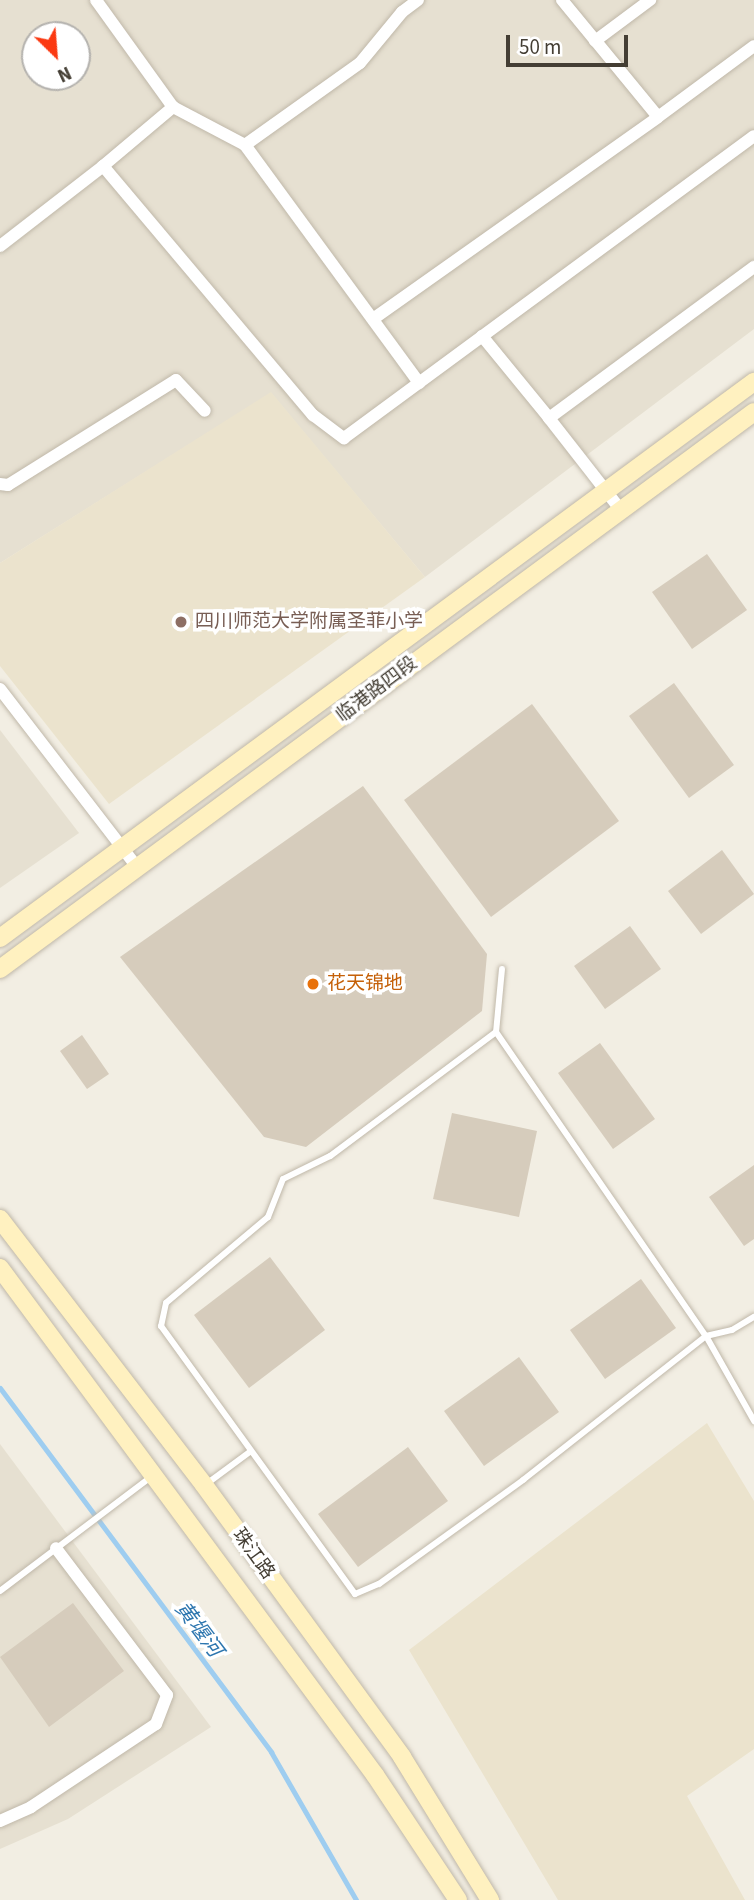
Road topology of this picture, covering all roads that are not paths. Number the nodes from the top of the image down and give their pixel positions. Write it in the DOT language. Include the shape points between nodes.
graph roads {
  1 [pos="96,0"];
  2 [pos="418,0"];
  3 [pos="562,0"];
  4 [pos="650,0"];
  5 [pos="595,41"];
  6 [pos="754,46"];
  7 [pos="173,107"];
  8 [pos="658,117"];
  9 [pos="754,136"];
  10 [pos="245,145"];
  11 [pos="103,166"];
  12 [pos="0,246"];
  13 [pos="754,267"];
  14 [pos="373,320"];
  15 [pos="482,336"];
  16 [pos="754,382"];
  17 [pos="419,383"];
  18 [pos="205,411"];
  19 [pos="754,412"];
  20 [pos="549,418"];
  21 [pos="0,484"];
  22 [pos="605,490"];
  23 [pos="620,509"];
  24 [pos="0,689"];
  25 [pos="122,848"];
  26 [pos="138,868"];
  27 [pos="0,939"];
  28 [pos="0,969"];
  29 [pos="502,969"];
  30 [pos="496,1032"];
  31 [pos="0,1219"];
  32 [pos="0,1268"];
  33 [pos="754,1317"];
  34 [pos="706,1336"];
  35 [pos="754,1421"];
  36 [pos="251,1451"];
  37 [pos="153,1475"];
  38 [pos="204,1485"];
  39 [pos="56,1548"];
  40 [pos="0,1591"];
  41 [pos="0,1821"];
  42 [pos="458,1900"];
  43 [pos="489,1900"];
  1 -- 7 [label="street"];
  2 -- 10 [label="street" via="402,12 360,63"];
  3 -- 5 [label="street"];
  4 -- 5 [label="street"];
  5 -- 8 [label="street"];
  6 -- 8 [label="street"];
  7 -- 10 [label="street"];
  7 -- 11 [label="street"];
  8 -- 14 [label="street"];
  9 -- 15 [label="street"];
  10 -- 14 [label="street"];
  11 -- 12 [label="street"];
  11 -- 17 [label="street" via="333,433 344,438"];
  13 -- 20 [label="street"];
  14 -- 17 [label="street"];
  15 -- 17 [label="street"];
  15 -- 20 [label="street"];
  16 -- 22 [label="main road, 临港路四段"];
  18 -- 21 [label="street" via="176,380 8,485"];
  19 -- 23 [label="main road, 临港路四段"];
  20 -- 22 [label="street"];
  22 -- 23 [label="street"];
  22 -- 25 [label="main road, 临港路四段"];
  23 -- 26 [label="main road, 临港路四段"];
  24 -- 25 [label="street"];
  25 -- 26 [label="street"];
  25 -- 27 [label="main road, 临港路四段"];
  26 -- 28 [label="main road, 临港路四段"];
  29 -- 30 [label="lane"];
  30 -- 34 [label="lane"];
  30 -- 36 [label="lane" via="330,1156 284,1179 268,1217 166,1303 161,1326"];
  31 -- 38 [label="main road, 珠江路"];
  32 -- 37 [label="main road, 珠江路"];
  33 -- 34 [label="lane" via="732,1330"];
  34 -- 35 [label="lane"];
  34 -- 36 [label="lane" via="523,1480 379,1584 355,1594"];
  36 -- 38 [label="lane"];
  37 -- 39 [label="lane"];
  37 -- 42 [label="main road, 珠江路" via="375,1775"];
  38 -- 43 [label="main road, 珠江路" via="402,1758"];
  39 -- 40 [label="lane"];
  39 -- 41 [label="street" via="167,1695 156,1724 31,1807"];
}
